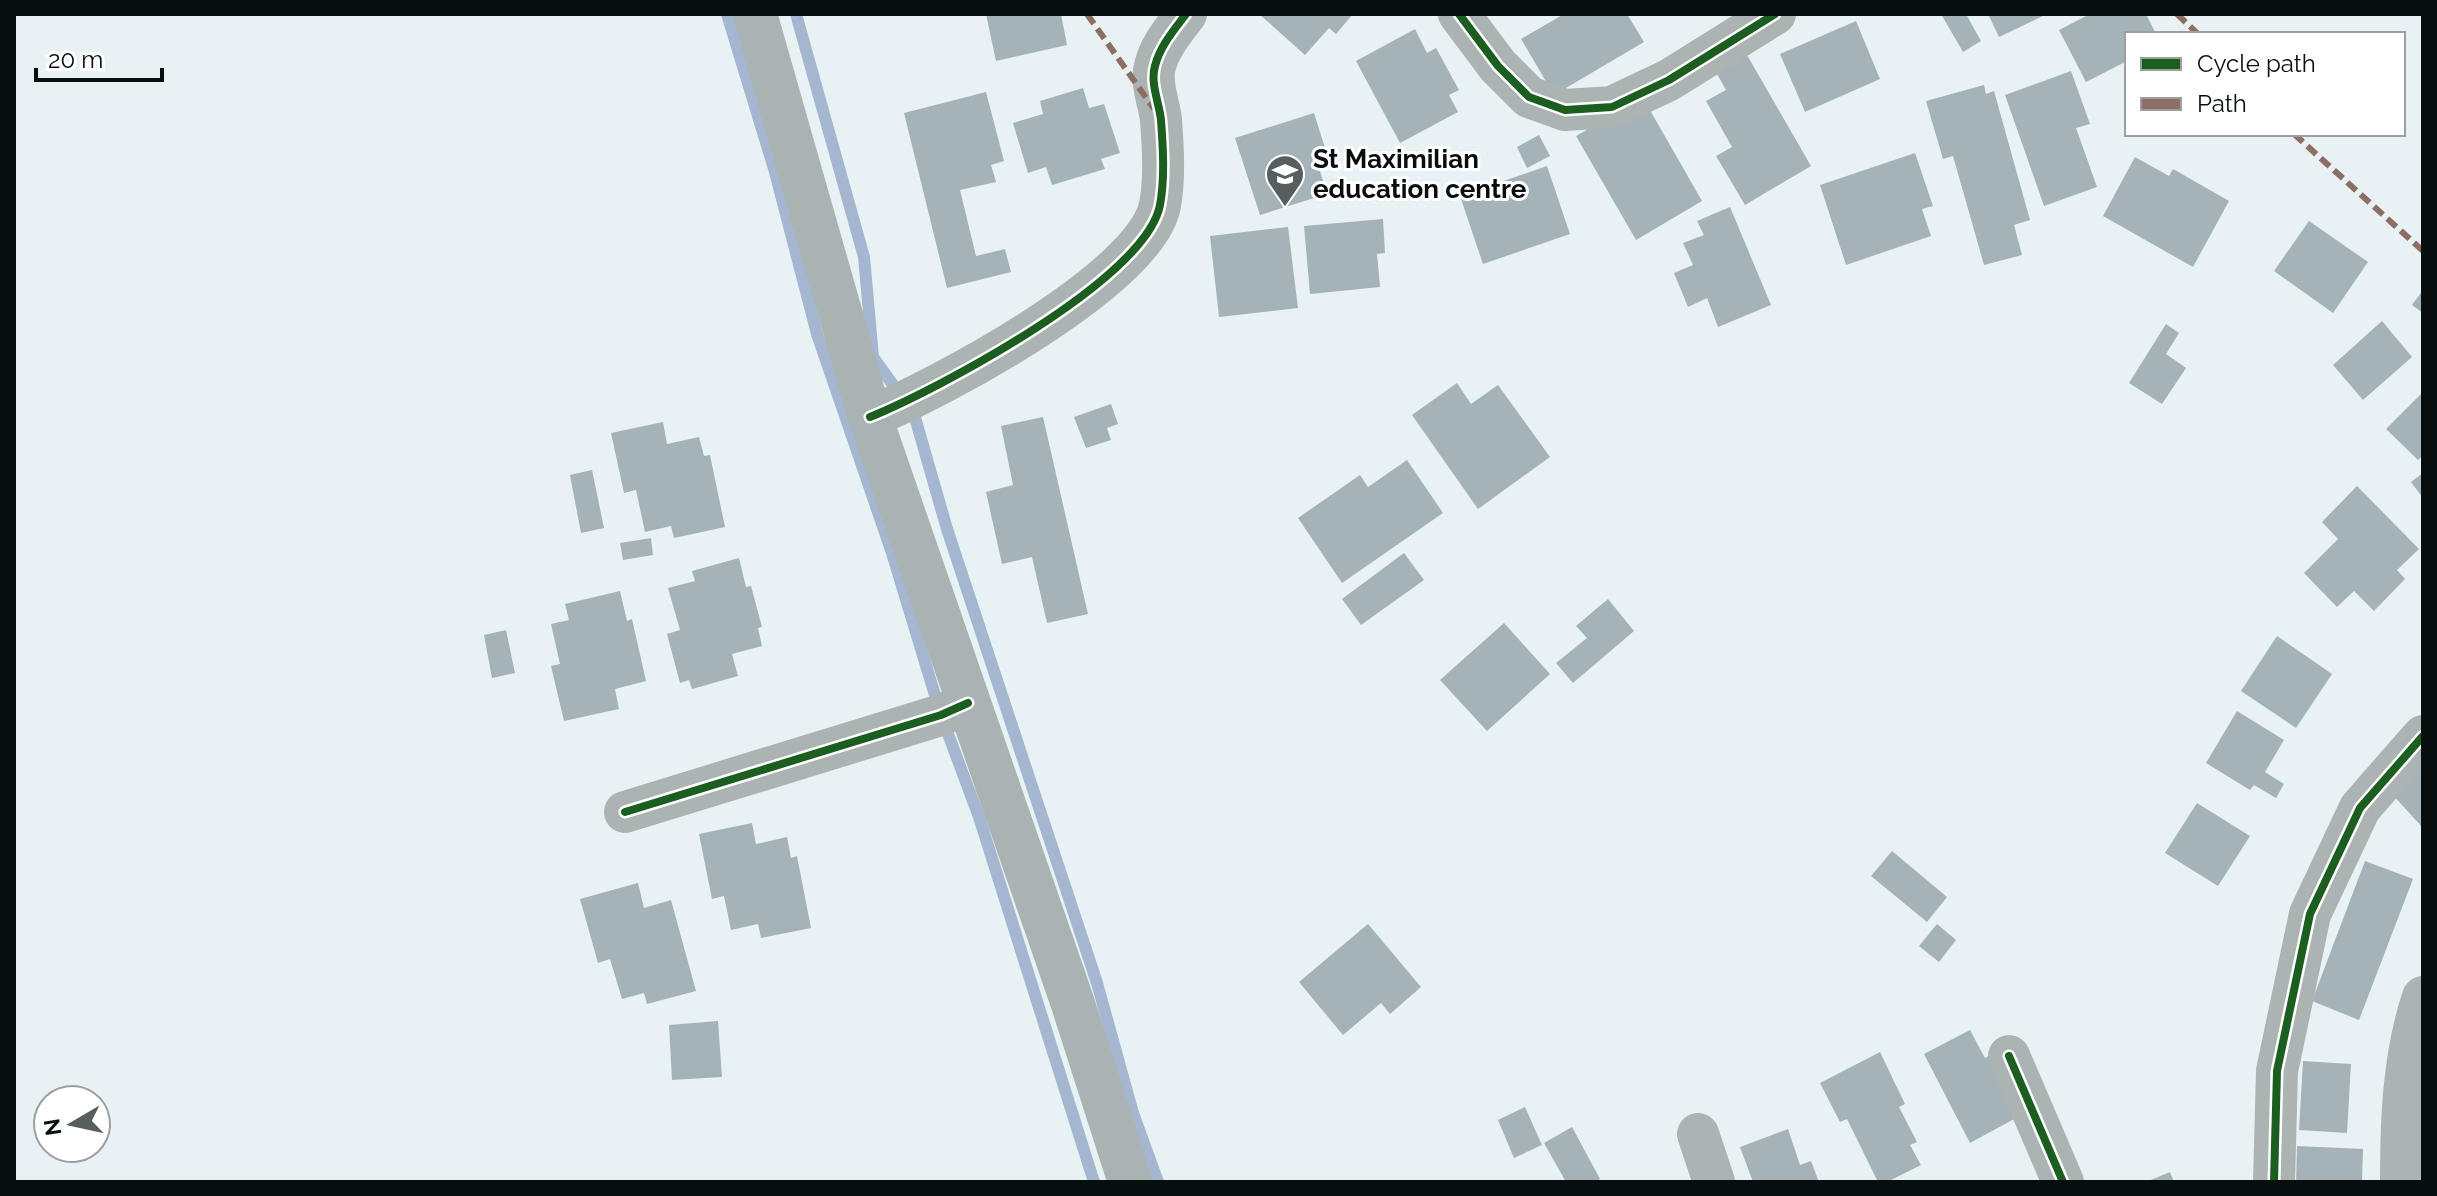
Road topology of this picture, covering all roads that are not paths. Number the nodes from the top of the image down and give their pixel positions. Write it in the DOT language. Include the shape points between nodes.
graph roads {
  1 [pos="755,14"];
  2 [pos="1186,14"];
  3 [pos="1459,14"];
  4 [pos="1775,14"];
  5 [pos="870,417"];
  6 [pos="968,703"];
  7 [pos="2423,736"];
  8 [pos="625,812"];
  9 [pos="2423,997"];
  10 [pos="2009,1056"];
  11 [pos="1698,1134"];
  12 [pos="2058,1180"];
  13 [pos="1130,1182"];
  14 [pos="1714,1182"];
  15 [pos="2274,1182"];
  16 [pos="2401,1182"];
  1 -- 5 [label="main road"];
  2 -- 5 [label="street" via="1154,67 1161,118 1160,206 1140,243 1055,315 942,383"];
  3 -- 4 [label="street" via="1529,97 1565,110 1612,107 1669,80"];
  5 -- 6 [label="main road"];
  6 -- 8 [label="street"];
  6 -- 13 [label="main road"];
  7 -- 15 [label="street" via="2360,808 2310,914 2277,1071"];
  9 -- 16 [label="street" via="2413,1026 2402,1116"];
  10 -- 12 [label="street"];
  11 -- 14 [label="street"];
}
